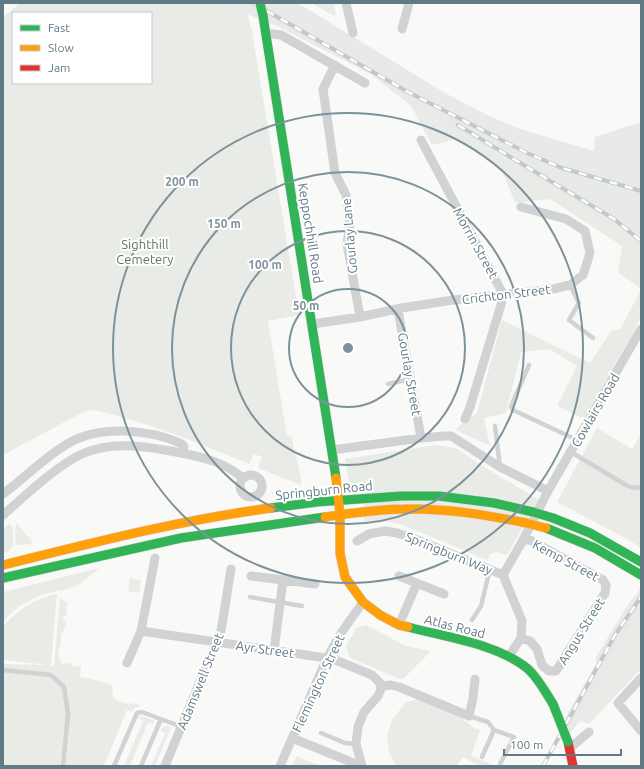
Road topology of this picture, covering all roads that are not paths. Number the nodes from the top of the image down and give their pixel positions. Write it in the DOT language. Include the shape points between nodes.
graph roads {
  1 [pos="260,3"];
  2 [pos="346,3"];
  3 [pos="409,3"];
  4 [pos="402,29"];
  5 [pos="266,33"];
  6 [pos="353,33"];
  7 [pos="335,65"];
  8 [pos="364,82"];
  9 [pos="421,140"];
  10 [pos="521,207"];
  11 [pos="570,285"];
  12 [pos="503,294"];
  13 [pos="398,310"];
  14 [pos="360,317"];
  15 [pos="312,324"];
  16 [pos="641,329"];
  17 [pos="593,338"];
  18 [pos="528,365"];
  19 [pos="410,379"];
  20 [pos="388,384"];
  21 [pos="465,419"];
  22 [pos="495,426"];
  23 [pos="421,438"];
  24 [pos="577,440"];
  25 [pos="332,450"];
  26 [pos="571,452"];
  27 [pos="182,453"];
  28 [pos="500,466"];
  29 [pos="242,478"];
  30 [pos="641,487"];
  31 [pos="548,490"];
  32 [pos="3,494"];
  33 [pos="339,500"];
  34 [pos="340,514"];
  35 [pos="3,515"];
  36 [pos="523,540"];
  37 [pos="357,542"];
  38 [pos="155,558"];
  39 [pos="640,561"];
  40 [pos="3,565"];
  41 [pos="231,569"];
  42 [pos="490,569"];
  43 [pos="503,575"];
  44 [pos="641,575"];
  45 [pos="251,576"];
  46 [pos="399,576"];
  47 [pos="3,578"];
  48 [pos="283,580"];
  49 [pos="417,583"];
  50 [pos="315,584"];
  51 [pos="606,585"];
  52 [pos="444,594"];
  53 [pos="250,597"];
  54 [pos="280,602"];
  55 [pos="363,602"];
  56 [pos="302,606"];
  57 [pos="472,620"];
  58 [pos="399,625"];
  59 [pos="141,631"];
  60 [pos="520,638"];
  61 [pos="217,642"];
  62 [pos="274,651"];
  63 [pos="509,656"];
  64 [pos="327,658"];
  65 [pos="127,663"];
  66 [pos="3,670"];
  67 [pos="475,678"];
  68 [pos="641,678"];
  69 [pos="380,686"];
  70 [pos="469,716"];
  71 [pos="161,719"];
  72 [pos="182,727"];
  73 [pos="494,730"];
  74 [pos="641,731"];
  75 [pos="590,732"];
  76 [pos="321,733"];
  77 [pos="292,738"];
  78 [pos="356,744"];
  79 [pos="569,745"];
  80 [pos="482,757"];
  81 [pos="500,764"];
  82 [pos="63,766"];
  83 [pos="114,766"];
  84 [pos="141,766"];
  85 [pos="164,766"];
  86 [pos="280,766"];
  87 [pos="362,766"];
  88 [pos="573,766"];
  1 -- 5 [label="main road, Keppochhill Road, bridge"];
  2 -- 6 [label="street"];
  3 -- 4 [label="street"];
  5 -- 7 [label="street" via="281,34"];
  5 -- 15 [label="main road, Keppochhill Road"];
  7 -- 8 [label="street"];
  7 -- 14 [label="street, Gourlay Lane" via="322,88 335,173 346,195 350,224 347,244"];
  9 -- 12 [label="street, Morrin Street"];
  10 -- 11 [label="street" via="566,219 585,231 590,253 583,275"];
  11 -- 12 [label="street, Crichton Street"];
  11 -- 17 [label="lane" via="579,303 569,320"];
  12 -- 13 [label="street, Crichton Street"];
  12 -- 21 [label="street, Morrin Street"];
  13 -- 14 [label="street, Crichton Street"];
  13 -- 19 [label="street, Gourlay Street"];
  14 -- 15 [label="street, Crichton Street"];
  15 -- 25 [label="main road, Keppochhill Road"];
  16 -- 24 [label="street, Cowlairs Road"];
  18 -- 24 [label="lane" via="511,407"];
  19 -- 20 [label="lane"];
  19 -- 23 [label="street, Gourlay Street"];
  22 -- 28 [label="lane"];
  23 -- 25 [label="street"];
  23 -- 28 [label="street" via="450,436"];
  24 -- 26 [label="street, Cowlairs Road"];
  25 -- 33 [label="main road, Keppochhill Road"];
  26 -- 30 [label="lane" via="626,485 633,488"];
  26 -- 31 [label="street, Cowlairs Road"];
  27 -- 29 [label="street" via="233,470"];
  27 -- 32 [label="street" via="182,444 147,433 117,432 86,436 58,450"];
  27 -- 35 [label="street" via="133,446 90,451 54,472"];
  28 -- 31 [label="street"];
  31 -- 36 [label="street, Cowlairs Road"];
  33 -- 34 [label="main road, Keppochhill Road"];
  33 -- 39 [label="main road, Springburn Road, bridge" via="439,496 494,503 553,518 590,533"];
  33 -- 40 [label="main road, Springburn Road" via="247,511 177,524"];
  34 -- 44 [label="main road, Springburn Road, bridge" via="419,508 526,523 578,540 602,551"];
  34 -- 47 [label="main road, Springburn Road" via="196,535"];
  34 -- 55 [label="main road, Atlas Road" via="339,548 345,577"];
  36 -- 43 [label="street"];
  36 -- 51 [label="street, Kemp Street" via="530,540 545,548 603,580"];
  37 -- 42 [label="street, Springburn Way" via="369,534 385,531 397,533"];
  38 -- 59 [label="street"];
  41 -- 61 [label="street, Adamswell Street"];
  42 -- 43 [label="street, Springburn Way"];
  42 -- 57 [label="lane" via="482,606"];
  43 -- 60 [label="street, Springburn Way" via="522,621"];
  45 -- 48 [label="street"];
  46 -- 49 [label="street"];
  48 -- 50 [label="street"];
  48 -- 54 [label="street"];
  49 -- 52 [label="street"];
  49 -- 58 [label="street"];
  51 -- 60 [label="street, Angus Street" via="605,593 556,671 549,671 542,665 537,649 530,642"];
  53 -- 54 [label="lane"];
  54 -- 56 [label="lane"];
  54 -- 62 [label="street"];
  55 -- 58 [label="main road, Atlas Road"];
  55 -- 64 [label="street, Flemington Street"];
  58 -- 63 [label="main road, Atlas Road" via="490,648"];
  59 -- 61 [label="street, Ayr Street"];
  59 -- 65 [label="street"];
  60 -- 63 [label="street, Springburn Way"];
  61 -- 62 [label="street, Ayr Street"];
  61 -- 72 [label="street, Adamswell Street"];
  62 -- 64 [label="street, Ayr Street"];
  63 -- 79 [label="main road, Atlas Road, bridge" via="529,670 542,686 553,704"];
  64 -- 69 [label="street, Ayr Street" via="372,675"];
  64 -- 77 [label="street, Flemington Street"];
  66 -- 82 [label="lane" via="51,676 64,687 68,714"];
  67 -- 70 [label="street"];
  68 -- 74 [label="street" via="618,703"];
  69 -- 70 [label="street" via="399,687"];
  69 -- 78 [label="street" via="380,693 360,719"];
  70 -- 73 [label="lane" via="488,722"];
  71 -- 72 [label="lane"];
  71 -- 83 [label="lane" via="142,712 136,714"];
  71 -- 84 [label="lane"];
  72 -- 85 [label="street, Adamswell Street"];
  73 -- 80 [label="lane"];
  73 -- 81 [label="lane" via="514,737"];
  75 -- 79 [label="street"];
  76 -- 78 [label="lane" via="345,743"];
  77 -- 86 [label="street, Flemington Street"];
  77 -- 87 [label="street"];
  78 -- 87 [label="street"];
  79 -- 88 [label="main road, Atlas Road"];
}
